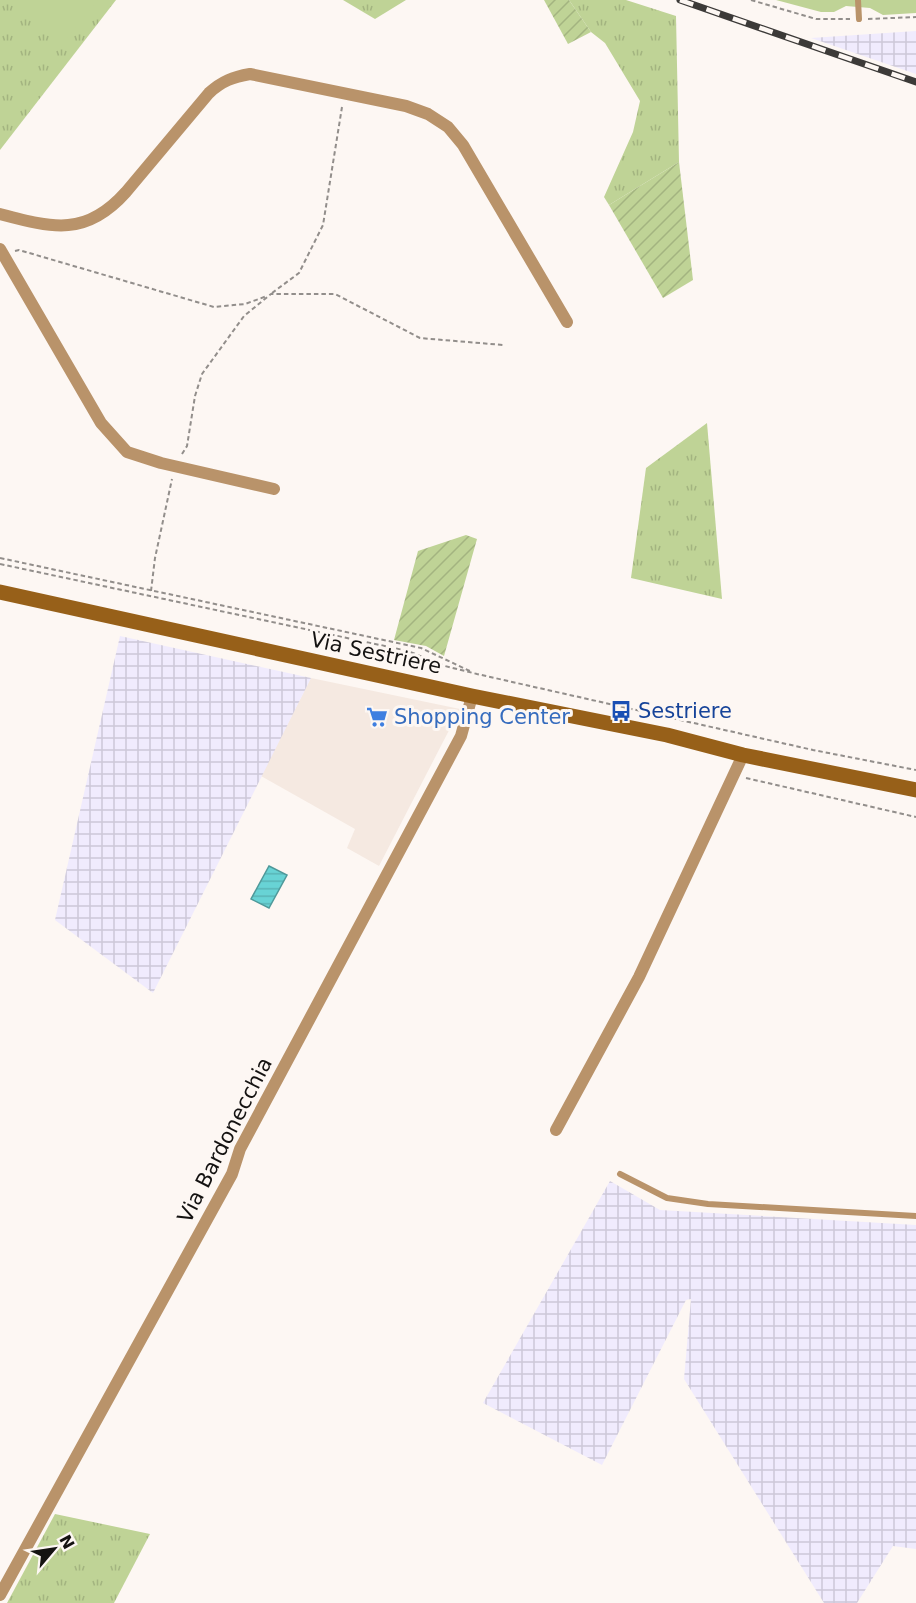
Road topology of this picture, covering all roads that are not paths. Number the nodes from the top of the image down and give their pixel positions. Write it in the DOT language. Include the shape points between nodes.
graph roads {
  1 [pos="858,0"];
  2 [pos="859,19"];
  3 [pos="1,218"];
  4 [pos="2,252"];
  5 [pos="567,322"];
  6 [pos="274,489"];
  7 [pos="0,592"];
  8 [pos="472,696"];
  9 [pos="743,755"];
  10 [pos="916,790"];
  11 [pos="556,1130"];
  12 [pos="620,1174"];
  13 [pos="916,1216"];
  14 [pos="0,1595"];
  1 -- 2 [label="lane"];
  3 -- 5 [label="street" via="60,225 88,222 101,215 113,207 209,93 235,76 250,75 344,92 406,106 448,127 463,145"];
  4 -- 6 [label="street" via="101,423 128,452"];
  7 -- 8 [label="main road, Via Sestriere"];
  8 -- 9 [label="main road, Via Sestriere" via="667,735"];
  8 -- 14 [label="street, Via Bardonecchia" via="461,736 240,1149 232,1174"];
  9 -- 10 [label="main road, Via Sestriere"];
  9 -- 11 [label="street" via="639,977"];
  12 -- 13 [label="lane" via="667,1198 708,1204"];
}
